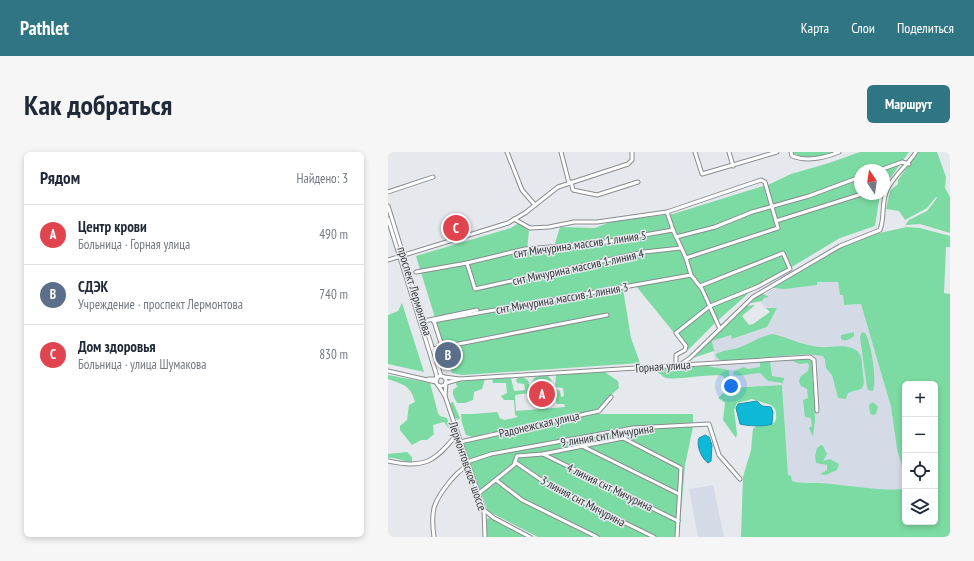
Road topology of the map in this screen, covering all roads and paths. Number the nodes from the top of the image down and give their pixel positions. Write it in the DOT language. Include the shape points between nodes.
graph roads {
  1 [pos="507,152"];
  2 [pos="561,152"];
  3 [pos="632,152"];
  4 [pos="694,152"];
  5 [pos="729,152"];
  6 [pos="778,152"];
  7 [pos="791,152"];
  8 [pos="839,152"];
  9 [pos="916,152"];
  10 [pos="765,154"];
  11 [pos="908,164"];
  12 [pos="733,166"];
  13 [pos="890,166"];
  14 [pos="433,177"];
  15 [pos="854,179"];
  16 [pos="570,182"];
  17 [pos="638,182"];
  18 [pos="890,184"];
  19 [pos="388,192"];
  20 [pos="854,197"];
  21 [pos="884,200"];
  22 [pos="535,205"];
  23 [pos="771,205"];
  24 [pos="388,206"];
  25 [pos="667,212"];
  26 [pos="388,219"];
  27 [pos="514,219"];
  28 [pos="776,221"];
  29 [pos="673,230"];
  30 [pos="676,237"];
  31 [pos="681,248"];
  32 [pos="404,255"];
  33 [pos="399,257"];
  34 [pos="686,258"];
  35 [pos="388,260"];
  36 [pos="467,263"];
  37 [pos="416,272"];
  38 [pos="691,275"];
  39 [pos="700,286"];
  40 [pos="710,306"];
  41 [pos="477,310"];
  42 [pos="607,315"];
  43 [pos="424,321"];
  44 [pos="720,329"];
  45 [pos="442,346"];
  46 [pos="433,349"];
  47 [pos="676,365"];
  48 [pos="388,370"];
  49 [pos="436,373"];
  50 [pos="443,377"];
  51 [pos="428,379"];
  52 [pos="460,379"];
  53 [pos="437,382"];
  54 [pos="446,383"];
  55 [pos="445,396"];
  56 [pos="611,397"];
  57 [pos="816,411"];
  58 [pos="638,428"];
  59 [pos="457,434"];
  60 [pos="623,438"];
  61 [pos="460,442"];
  62 [pos="584,447"];
  63 [pos="543,454"];
  64 [pos="388,461"];
  65 [pos="515,462"];
  66 [pos="467,464"];
  67 [pos="740,479"];
  68 [pos="496,480"];
  69 [pos="478,494"];
  70 [pos="679,494"];
  71 [pos="484,510"];
  72 [pos="678,521"];
  73 [pos="434,537"];
  74 [pos="485,537"];
  75 [pos="530,537"];
  76 [pos="597,537"];
  77 [pos="654,537"];
  78 [pos="677,537"];
  1 -- 22 [label="street" via="522,190"];
  2 -- 16 [label="street"];
  3 -- 16 [label="street" via="632,160 628,164"];
  4 -- 12 [label="street" via="702,174"];
  5 -- 12 [label="street"];
  6 -- 10 [label="street"];
  7 -- 8 [label="street" via="792,156 798,158 821,159"];
  9 -- 11 [label="street"];
  10 -- 12 [label="street"];
  11 -- 13 [label="street" via="902,162"];
  11 -- 18 [label="street"];
  14 -- 19 [label="street"];
  15 -- 23 [label="street" via="809,196"];
  16 -- 17 [label="street" via="573,190 598,195"];
  16 -- 22 [label="street" via="558,187"];
  20 -- 28 [label="street"];
  21 -- 44 [label="street" via="883,223 880,230 840,246 753,297"];
  22 -- 27 [label="street"];
  23 -- 25 [label="street" via="765,182 761,180"];
  23 -- 28 [label="street"];
  23 -- 30 [label="street" via="715,227"];
  24 -- 32 [label="street, проспект Лермонтова"];
  25 -- 27 [label="street" via="530,228"];
  25 -- 29 [label="street"];
  26 -- 33 [label="street, проспект Лермонтова"];
  27 -- 32 [label="street"];
  28 -- 34 [label="street" via="778,228"];
  29 -- 30 [label="street"];
  29 -- 36 [label="street, снт Мичурина массив 1 линия 5" via="599,243 525,249"];
  30 -- 31 [label="street"];
  31 -- 34 [label="street"];
  31 -- 36 [label="street, снт Мичурина массив 1 линия 4" via="644,252 475,289"];
  32 -- 33 [label="street"];
  32 -- 43 [label="street, проспект Лермонтова"];
  33 -- 35 [label="street"];
  33 -- 49 [label="street, проспект Лермонтова"];
  34 -- 38 [label="street"];
  36 -- 37 [label="street, снт Мичурина массив 1 линия 5"];
  38 -- 39 [label="street"];
  38 -- 45 [label="street, снт Мичурина массив 1 линия 3" via="434,321"];
  39 -- 40 [label="street"];
  39 -- 40 [label="street" via="783,253 790,269 757,287"];
  40 -- 44 [label="street"];
  40 -- 47 [label="street" via="676,332 686,346 685,350 676,354"];
  41 -- 43 [label="street"];
  42 -- 45 [label="street"];
  43 -- 46 [label="street, проспект Лермонтова"];
  44 -- 47 [label="street" via="687,361"];
  45 -- 46 [label="street"];
  46 -- 50 [label="street, проспект Лермонтова"];
  47 -- 52 [label="street, Горная улица"];
  47 -- 57 [label="street, Горная улица" via="810,357 814,360"];
  48 -- 51 [label="street"];
  49 -- 51 [label="street"];
  49 -- 53 [label="street, проспект Лермонтова"];
  50 -- 52 [label="street"];
  50 -- 53 [label="street"];
  50 -- 54 [label="street, проспект Лермонтова"];
  51 -- 53 [label="street"];
  52 -- 54 [label="street"];
  53 -- 54 [label="street" via="443,386"];
  53 -- 55 [label="street"];
  54 -- 55 [label="street"];
  55 -- 59 [label="street, Лермонтовское шоссе"];
  56 -- 61 [label="street, Радонежская улица" via="599,411"];
  58 -- 60 [label="street"];
  58 -- 66 [label="street, 9 линия снт Мичурина" via="491,454"];
  58 -- 67 [label="street, 9 линия снт Мичурина" via="709,424 719,455"];
  59 -- 61 [label="street, Лермонтовское шоссе"];
  59 -- 64 [label="street" via="432,460 414,464"];
  60 -- 62 [label="street"];
  60 -- 70 [label="street" via="681,468"];
  61 -- 66 [label="street, Лермонтовское шоссе"];
  62 -- 63 [label="street"];
  62 -- 70 [label="street"];
  63 -- 65 [label="street" via="517,456"];
  63 -- 72 [label="street, 4 линия снт Мичурина"];
  65 -- 68 [label="street"];
  65 -- 77 [label="street, 3 линия снт Мичурина" via="550,486"];
  66 -- 69 [label="street, Лермонтовское шоссе"];
  66 -- 73 [label="street" via="437,497 433,509"];
  68 -- 69 [label="street"];
  68 -- 76 [label="street" via="522,500"];
  69 -- 71 [label="street, Лермонтовское шоссе"];
  70 -- 72 [label="street"];
  71 -- 74 [label="street, Лермонтовское шоссе"];
  71 -- 75 [label="street"];
  72 -- 78 [label="street"];
}
